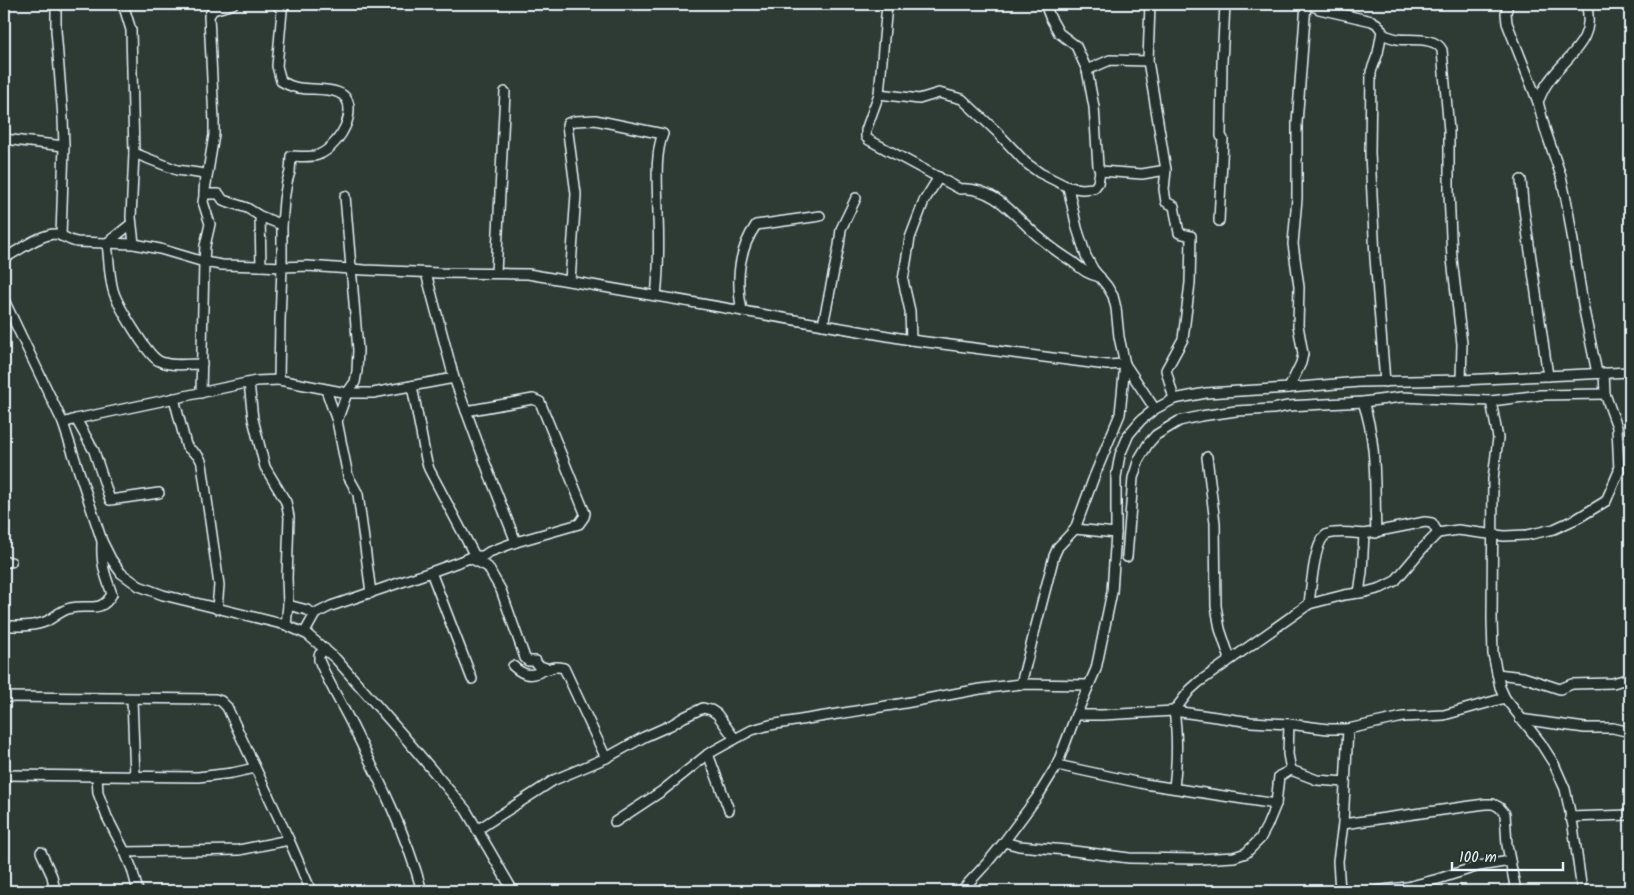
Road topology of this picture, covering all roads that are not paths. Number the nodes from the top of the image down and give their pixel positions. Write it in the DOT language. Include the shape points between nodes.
graph roads {
  1 [pos="55,4"];
  2 [pos="123,4"];
  3 [pos="233,4"];
  4 [pos="277,4"];
  5 [pos="888,4"];
  6 [pos="1045,4"];
  7 [pos="1150,4"];
  8 [pos="1225,4"];
  9 [pos="1308,4"];
  10 [pos="1508,4"];
  11 [pos="1586,4"];
  12 [pos="1382,34"];
  13 [pos="1148,61"];
  14 [pos="1088,70"];
  15 [pos="505,92"];
  16 [pos="879,94"];
  17 [pos="1538,102"];
  18 [pos="4,139"];
  19 [pos="64,146"];
  20 [pos="134,153"];
  21 [pos="1166,170"];
  22 [pos="1100,171"];
  23 [pos="939,177"];
  24 [pos="1521,180"];
  25 [pos="1068,187"];
  26 [pos="204,194"];
  27 [pos="345,196"];
  28 [pos="856,198"];
  29 [pos="260,216"];
  30 [pos="820,216"];
  31 [pos="1219,221"];
  32 [pos="132,224"];
  33 [pos="282,225"];
  34 [pos="60,236"];
  35 [pos="107,243"];
  36 [pos="134,244"];
  37 [pos="4,258"];
  38 [pos="204,262"];
  39 [pos="261,266"];
  40 [pos="282,267"];
  41 [pos="350,269"];
  42 [pos="426,273"];
  43 [pos="496,273"];
  44 [pos="1100,277"];
  45 [pos="570,281"];
  46 [pos="656,296"];
  47 [pos="4,304"];
  48 [pos="742,311"];
  49 [pos="822,325"];
  50 [pos="910,340"];
  51 [pos="202,364"];
  52 [pos="1125,364"];
  53 [pos="1630,372"];
  54 [pos="1600,373"];
  55 [pos="1548,376"];
  56 [pos="454,378"];
  57 [pos="279,380"];
  58 [pos="1462,380"];
  59 [pos="1385,382"];
  60 [pos="249,383"];
  61 [pos="412,386"];
  62 [pos="1289,388"];
  63 [pos="326,390"];
  64 [pos="201,393"];
  65 [pos="347,393"];
  66 [pos="1605,394"];
  67 [pos="174,398"];
  68 [pos="1174,399"];
  69 [pos="1491,401"];
  70 [pos="1362,402"];
  71 [pos="1155,409"];
  72 [pos="466,410"];
  73 [pos="76,419"];
  74 [pos="337,421"];
  75 [pos="63,423"];
  76 [pos="1207,457"];
  77 [pos="159,493"];
  78 [pos="1075,529"];
  79 [pos="1116,533"];
  80 [pos="1376,533"];
  81 [pos="1438,533"];
  82 [pos="1364,534"];
  83 [pos="1492,535"];
  84 [pos="102,541"];
  85 [pos="516,542"];
  86 [pos="472,557"];
  87 [pos="1127,557"];
  88 [pos="432,572"];
  89 [pos="371,593"];
  90 [pos="1359,593"];
  91 [pos="1309,604"];
  92 [pos="288,605"];
  93 [pos="217,609"];
  94 [pos="315,614"];
  95 [pos="286,625"];
  96 [pos="4,626"];
  97 [pos="305,632"];
  98 [pos="325,649"];
  99 [pos="1230,659"];
  100 [pos="513,666"];
  101 [pos="549,669"];
  102 [pos="1497,674"];
  103 [pos="1630,678"];
  104 [pos="472,679"];
  105 [pos="1022,684"];
  106 [pos="1089,685"];
  107 [pos="4,697"];
  108 [pos="1505,698"];
  109 [pos="132,699"];
  110 [pos="1174,711"];
  111 [pos="1076,715"];
  112 [pos="1520,719"];
  113 [pos="1288,724"];
  114 [pos="1348,729"];
  115 [pos="1630,732"];
  116 [pos="735,739"];
  117 [pos="708,754"];
  118 [pos="606,758"];
  119 [pos="1057,765"];
  120 [pos="255,768"];
  121 [pos="1291,770"];
  122 [pos="4,775"];
  123 [pos="97,776"];
  124 [pos="135,776"];
  125 [pos="1345,782"];
  126 [pos="1174,788"];
  127 [pos="1276,804"];
  128 [pos="729,810"];
  129 [pos="1630,815"];
  130 [pos="1570,818"];
  131 [pos="615,822"];
  132 [pos="1343,824"];
  133 [pos="477,830"];
  134 [pos="289,840"];
  135 [pos="1004,842"];
  136 [pos="41,852"];
  137 [pos="125,852"];
  138 [pos="1510,861"];
  139 [pos="55,891"];
  140 [pos="138,891"];
  141 [pos="311,891"];
  142 [pos="422,891"];
  143 [pos="513,891"];
  144 [pos="961,891"];
  145 [pos="1340,891"];
  146 [pos="1375,891"];
  147 [pos="1516,891"];
  148 [pos="1582,891"];
  1 -- 19 [label="street"];
  2 -- 20 [label="street" via="131,30"];
  3 -- 26 [label="street" via="213,10 209,16 214,136"];
  4 -- 33 [label="street" via="282,10 277,66 281,81 297,88 326,88 347,99 349,107 348,119 328,150 314,158 291,156"];
  5 -- 16 [label="street"];
  6 -- 14 [label="street" via="1059,33 1076,46"];
  7 -- 13 [label="street"];
  8 -- 31 [label="street"];
  9 -- 12 [label="street" via="1372,20"];
  9 -- 62 [label="street" via="1298,123 1293,244 1303,354"];
  10 -- 17 [label="street" via="1507,23"];
  11 -- 17 [label="street" via="1589,15 1586,34 1577,50 1548,81"];
  12 -- 58 [label="street" via="1435,43 1442,50 1449,131 1452,259 1462,344"];
  12 -- 59 [label="street" via="1371,72 1370,153"];
  13 -- 14 [label="street" via="1110,60"];
  13 -- 21 [label="street"];
  14 -- 22 [label="street"];
  15 -- 43 [label="street"];
  16 -- 23 [label="street" via="866,137"];
  16 -- 25 [label="street" via="919,99 939,93 962,99 1026,163"];
  17 -- 54 [label="street" via="1561,176 1584,310"];
  18 -- 19 [label="street"];
  19 -- 34 [label="street"];
  20 -- 26 [label="street" via="177,170 205,174"];
  20 -- 32 [label="street"];
  21 -- 22 [label="street" via="1142,174"];
  21 -- 68 [label="street" via="1166,202 1174,206 1179,233 1191,236 1184,339 1166,370"];
  22 -- 25 [label="street" via="1094,188"];
  23 -- 44 [label="street" via="960,189 970,188 986,193 1001,202 1045,242 1089,275"];
  23 -- 50 [label="street" via="924,201 908,247 903,280 910,311"];
  24 -- 55 [label="street"];
  25 -- 44 [label="street" via="1081,242"];
  26 -- 29 [label="street" via="219,194 223,200"];
  26 -- 38 [label="street" via="203,202 210,224"];
  27 -- 41 [label="street"];
  28 -- 49 [label="street" via="841,229"];
  29 -- 33 [label="street"];
  29 -- 39 [label="street"];
  30 -- 48 [label="street" via="756,225 748,238 739,270 738,293"];
  32 -- 35 [label="street"];
  32 -- 36 [label="street"];
  33 -- 40 [label="street"];
  34 -- 35 [label="street" via="70,241"];
  34 -- 37 [label="street" via="45,236"];
  35 -- 36 [label="street"];
  35 -- 51 [label="street" via="114,290 152,357 171,364"];
  36 -- 38 [label="street"];
  38 -- 39 [label="street"];
  38 -- 51 [label="street"];
  39 -- 40 [label="street"];
  40 -- 41 [label="street"];
  40 -- 57 [label="street"];
  41 -- 42 [label="street"];
  41 -- 65 [label="street" via="358,350 355,382"];
  42 -- 43 [label="street"];
  42 -- 56 [label="street"];
  43 -- 45 [label="street"];
  44 -- 52 [label="street" via="1113,296"];
  45 -- 46 [label="street"];
  45 -- 46 [label="street" via="576,194 567,125 575,120 605,121 663,134 658,163"];
  46 -- 48 [label="street"];
  47 -- 75 [label="street"];
  48 -- 49 [label="street"];
  49 -- 50 [label="street"];
  50 -- 52 [label="street" via="1106,365"];
  51 -- 64 [label="street"];
  52 -- 71 [label="street"];
  52 -- 78 [label="street" via="1120,414"];
  53 -- 54 [label="street"];
  54 -- 55 [label="street"];
  54 -- 66 [label="street"];
  55 -- 58 [label="street"];
  56 -- 61 [label="street"];
  56 -- 72 [label="street"];
  57 -- 60 [label="street"];
  57 -- 63 [label="street"];
  58 -- 59 [label="street"];
  59 -- 62 [label="street"];
  60 -- 64 [label="street"];
  60 -- 92 [label="street" via="263,462 286,502 289,517"];
  61 -- 65 [label="street" via="373,393"];
  61 -- 86 [label="street" via="429,469"];
  62 -- 68 [label="street" via="1206,393"];
  63 -- 65 [label="street"];
  63 -- 74 [label="street"];
  64 -- 67 [label="street"];
  65 -- 74 [label="street"];
  66 -- 69 [label="street" via="1540,395"];
  66 -- 83 [label="street" via="1617,427 1619,471 1606,501 1554,529 1527,535"];
  67 -- 73 [label="street"];
  67 -- 93 [label="street" via="186,445 198,455 202,464 219,585"];
  68 -- 71 [label="street"];
  69 -- 70 [label="street" via="1402,397"];
  69 -- 83 [label="street" via="1498,438"];
  70 -- 80 [label="street" via="1372,437"];
  70 -- 87 [label="street" via="1222,412 1179,422 1162,431 1148,444 1135,469"];
  71 -- 79 [label="street" via="1129,434 1120,455 1116,478"];
  72 -- 85 [label="street"];
  72 -- 85 [label="street" via="533,399 540,402 585,513 579,524"];
  73 -- 75 [label="street"];
  73 -- 77 [label="street" via="94,452 110,500"];
  74 -- 89 [label="street" via="348,476 358,494"];
  75 -- 84 [label="street"];
  76 -- 99 [label="street" via="1215,523 1216,606"];
  78 -- 79 [label="street"];
  78 -- 105 [label="street" via="1058,546 1054,556"];
  79 -- 106 [label="street" via="1108,611 1096,668"];
  80 -- 81 [label="street" via="1425,522 1432,523"];
  80 -- 82 [label="street"];
  81 -- 83 [label="street" via="1458,530"];
  81 -- 90 [label="street" via="1395,581 1382,588"];
  82 -- 90 [label="street"];
  82 -- 91 [label="street" via="1327,534 1321,539"];
  83 -- 102 [label="street" via="1492,628"];
  84 -- 93 [label="street" via="121,573 139,586"];
  84 -- 96 [label="street" via="101,562 112,594 107,603 70,608 33,625"];
  85 -- 86 [label="street" via="483,556"];
  86 -- 88 [label="street"];
  86 -- 101 [label="street" via="488,568 501,590 525,658"];
  88 -- 89 [label="street"];
  88 -- 104 [label="street"];
  89 -- 94 [label="street"];
  90 -- 91 [label="street"];
  91 -- 99 [label="street"];
  92 -- 94 [label="street"];
  92 -- 95 [label="street"];
  93 -- 95 [label="street"];
  94 -- 97 [label="street"];
  95 -- 97 [label="street"];
  97 -- 98 [label="street"];
  98 -- 133 [label="street" via="466,810"];
  98 -- 142 [label="street" via="318,660 408,845"];
  99 -- 110 [label="street" via="1190,690"];
  100 -- 101 [label="street" via="525,675"];
  101 -- 118 [label="street" via="564,668"];
  102 -- 103 [label="street" via="1523,677 1560,689 1572,684 1613,683"];
  102 -- 108 [label="street"];
  105 -- 106 [label="street"];
  105 -- 116 [label="street" via="770,725"];
  106 -- 111 [label="street"];
  107 -- 109 [label="street"];
  108 -- 112 [label="street"];
  108 -- 114 [label="street" via="1444,714 1403,717"];
  109 -- 120 [label="street" via="222,701"];
  109 -- 124 [label="street"];
  110 -- 111 [label="street"];
  110 -- 113 [label="street"];
  110 -- 126 [label="street" via="1177,731"];
  111 -- 119 [label="street"];
  112 -- 115 [label="street"];
  112 -- 130 [label="street" via="1554,764 1566,789"];
  113 -- 114 [label="street"];
  113 -- 121 [label="street"];
  114 -- 125 [label="street"];
  116 -- 117 [label="street"];
  116 -- 118 [label="street" via="717,714 703,708"];
  117 -- 128 [label="street"];
  117 -- 131 [label="street"];
  118 -- 133 [label="street" via="554,780"];
  119 -- 126 [label="street"];
  119 -- 135 [label="street"];
  120 -- 124 [label="street" via="198,778"];
  120 -- 134 [label="street"];
  121 -- 125 [label="street" via="1317,780"];
  121 -- 127 [label="street" via="1279,776"];
  122 -- 123 [label="street"];
  123 -- 124 [label="street"];
  123 -- 137 [label="street" via="98,793"];
  125 -- 132 [label="street"];
  126 -- 127 [label="street"];
  127 -- 135 [label="street" via="1260,839 1246,853 1234,857 1129,858"];
  129 -- 130 [label="street"];
  130 -- 148 [label="street"];
  132 -- 138 [label="street" via="1494,804 1505,814"];
  132 -- 145 [label="street" via="1338,861"];
  133 -- 143 [label="street"];
  134 -- 137 [label="street" via="239,850"];
  134 -- 141 [label="street"];
  135 -- 144 [label="street"];
  136 -- 139 [label="street"];
  137 -- 140 [label="street"];
  138 -- 146 [label="street"];
  138 -- 147 [label="street"];
}
